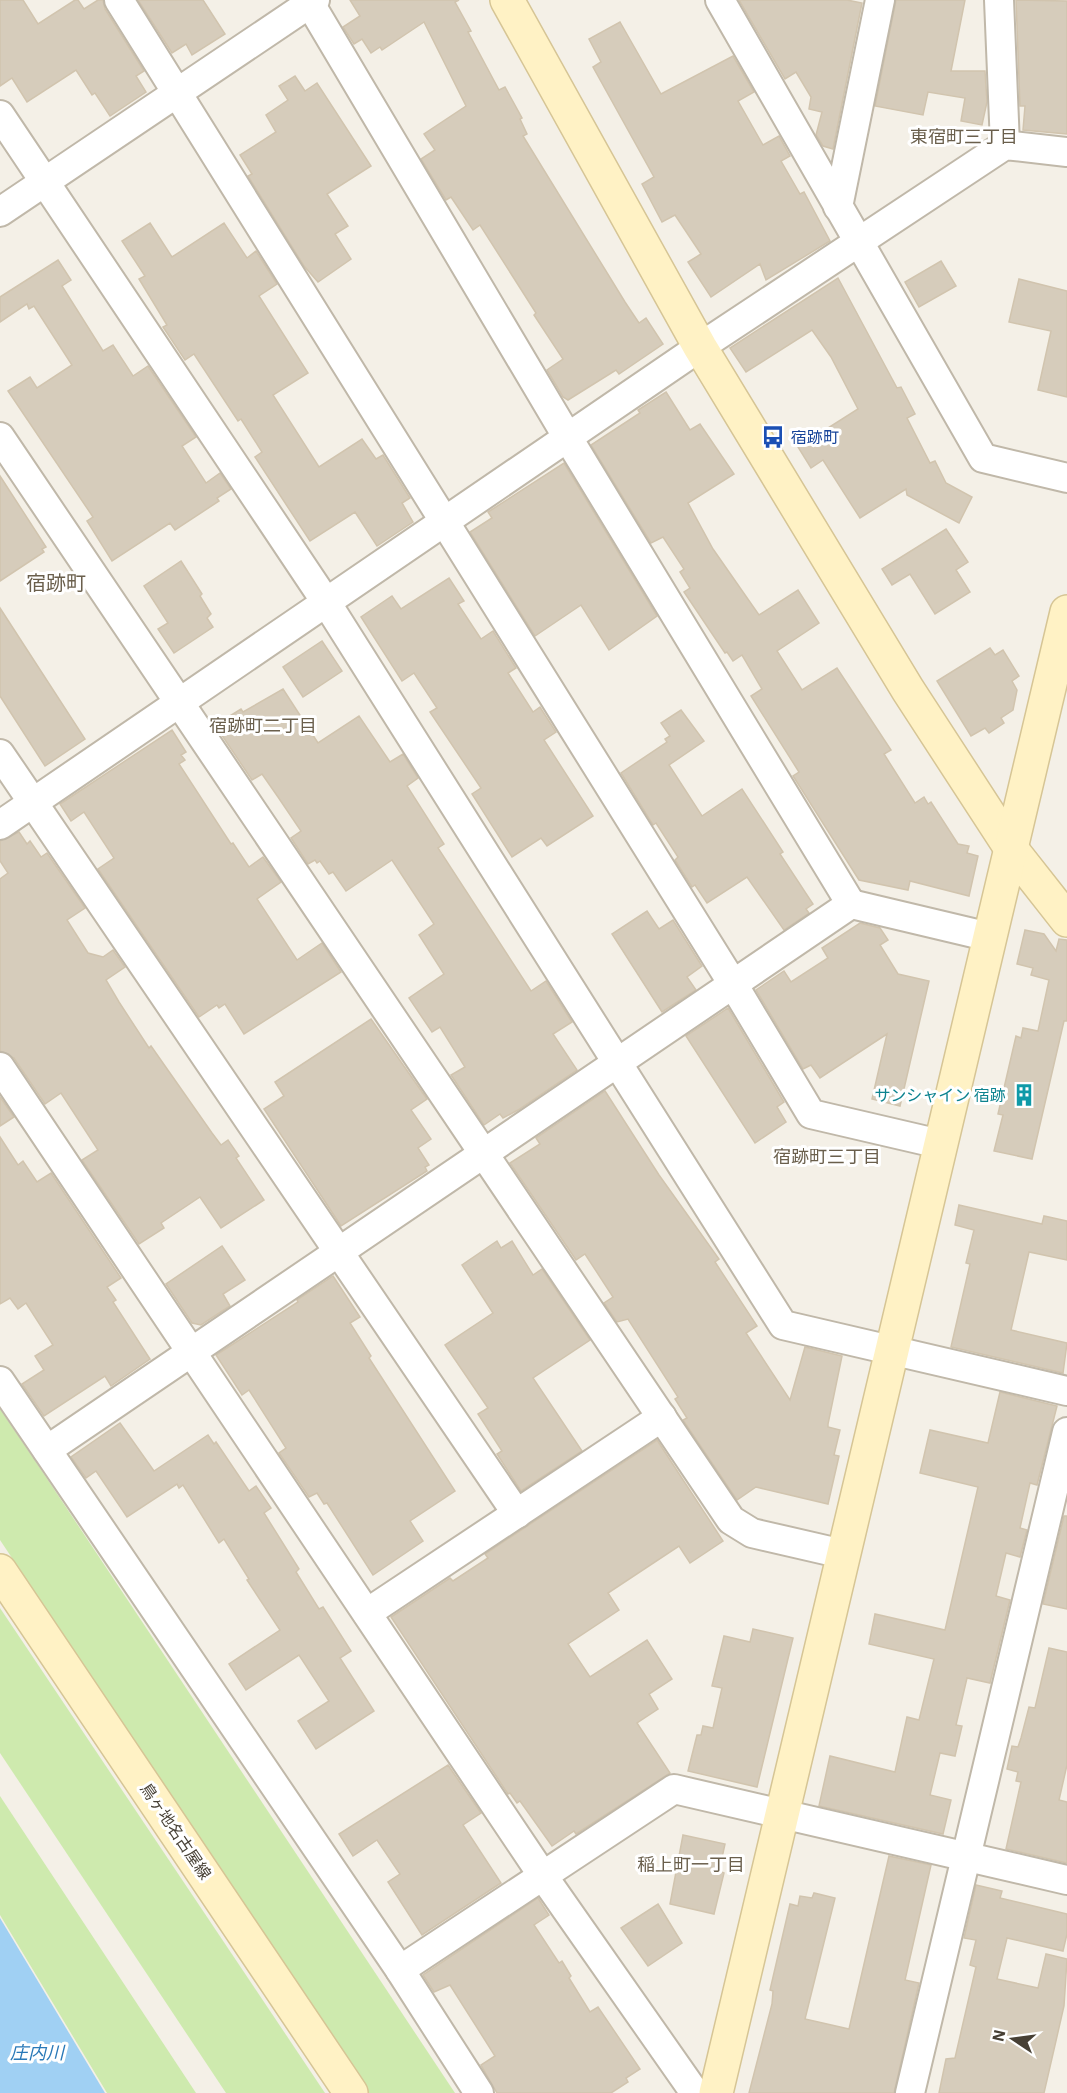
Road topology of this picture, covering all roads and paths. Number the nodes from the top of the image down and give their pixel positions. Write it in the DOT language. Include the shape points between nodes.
graph roads {
  1 [pos="118,0"];
  2 [pos="507,0"];
  3 [pos="720,0"];
  4 [pos="880,0"];
  5 [pos="999,0"];
  6 [pos="311,1"];
  7 [pos="176,93"];
  8 [pos="0,115"];
  9 [pos="1005,145"];
  10 [pos="1067,152"];
  11 [pos="45,182"];
  12 [pos="838,207"];
  13 [pos="0,213"];
  14 [pos="858,243"];
  15 [pos="700,347"];
  16 [pos="0,437"];
  17 [pos="568,438"];
  18 [pos="1067,478"];
  19 [pos="444,522"];
  20 [pos="326,602"];
  21 [pos="1067,612"];
  22 [pos="180,702"];
  23 [pos="0,754"];
  24 [pos="32,802"];
  25 [pos="0,825"];
  26 [pos="1012,850"];
  27 [pos="851,904"];
  28 [pos="1067,920"];
  29 [pos="990,937"];
  30 [pos="733,984"];
  31 [pos="617,1062"];
  32 [pos="0,1067"];
  33 [pos="940,1144"];
  34 [pos="484,1153"];
  35 [pos="337,1252"];
  36 [pos="891,1349"];
  37 [pos="192,1351"];
  38 [pos="0,1381"];
  39 [pos="1067,1391"];
  40 [pos="662,1417"];
  41 [pos="1067,1432"];
  42 [pos="46,1450"];
  43 [pos="517,1514"];
  44 [pos="843,1554"];
  45 [pos="0,1571"];
  46 [pos="367,1613"];
  47 [pos="782,1812"];
  48 [pos="967,1856"];
  49 [pos="543,1876"];
  50 [pos="1067,1880"];
  51 [pos="400,1970"];
  52 [pos="351,2093"];
  53 [pos="479,2093"];
  54 [pos="695,2093"];
  55 [pos="716,2093"];
  56 [pos="910,2093"];
  1 -- 7 [label="street"];
  2 -- 15 [label="street"];
  3 -- 12 [label="street"];
  4 -- 12 [label="street"];
  5 -- 9 [label="street"];
  6 -- 7 [label="street"];
  6 -- 17 [label="street"];
  7 -- 11 [label="street"];
  7 -- 19 [label="street"];
  8 -- 11 [label="street"];
  9 -- 10 [label="street"];
  9 -- 14 [label="street"];
  11 -- 13 [label="street"];
  11 -- 20 [label="street"];
  12 -- 14 [label="street"];
  14 -- 15 [label="street"];
  14 -- 18 [label="street" via="983,458"];
  15 -- 17 [label="street"];
  15 -- 26 [label="street" via="908,690"];
  16 -- 22 [label="street"];
  17 -- 19 [label="street"];
  17 -- 27 [label="street"];
  19 -- 20 [label="street"];
  19 -- 30 [label="street"];
  20 -- 22 [label="street"];
  20 -- 31 [label="street"];
  21 -- 26 [label="street"];
  22 -- 24 [label="street"];
  22 -- 34 [label="street"];
  23 -- 24 [label="street"];
  24 -- 25 [label="street"];
  24 -- 35 [label="street"];
  26 -- 28 [label="street"];
  26 -- 29 [label="street"];
  27 -- 29 [label="street"];
  27 -- 30 [label="street"];
  29 -- 33 [label="street"];
  30 -- 31 [label="street"];
  30 -- 33 [label="street" via="811,1114"];
  31 -- 34 [label="street"];
  31 -- 36 [label="street" via="783,1325"];
  32 -- 37 [label="street"];
  33 -- 36 [label="street"];
  34 -- 35 [label="street"];
  34 -- 40 [label="street"];
  35 -- 37 [label="street"];
  35 -- 43 [label="street"];
  36 -- 39 [label="street"];
  36 -- 44 [label="street"];
  37 -- 42 [label="street"];
  37 -- 46 [label="street"];
  38 -- 42 [label="street"];
  40 -- 43 [label="street"];
  40 -- 44 [label="street" via="731,1520 752,1533"];
  41 -- 48 [label="street"];
  42 -- 51 [label="street"];
  43 -- 46 [label="street"];
  44 -- 47 [label="street"];
  45 -- 52 [label="street, 鳥ヶ地名古屋線"];
  46 -- 49 [label="street"];
  47 -- 48 [label="street"];
  47 -- 49 [label="street" via="674,1789"];
  47 -- 55 [label="street"];
  48 -- 50 [label="street"];
  48 -- 56 [label="street"];
  49 -- 51 [label="street"];
  49 -- 54 [label="street"];
  51 -- 53 [label="street"];
}
